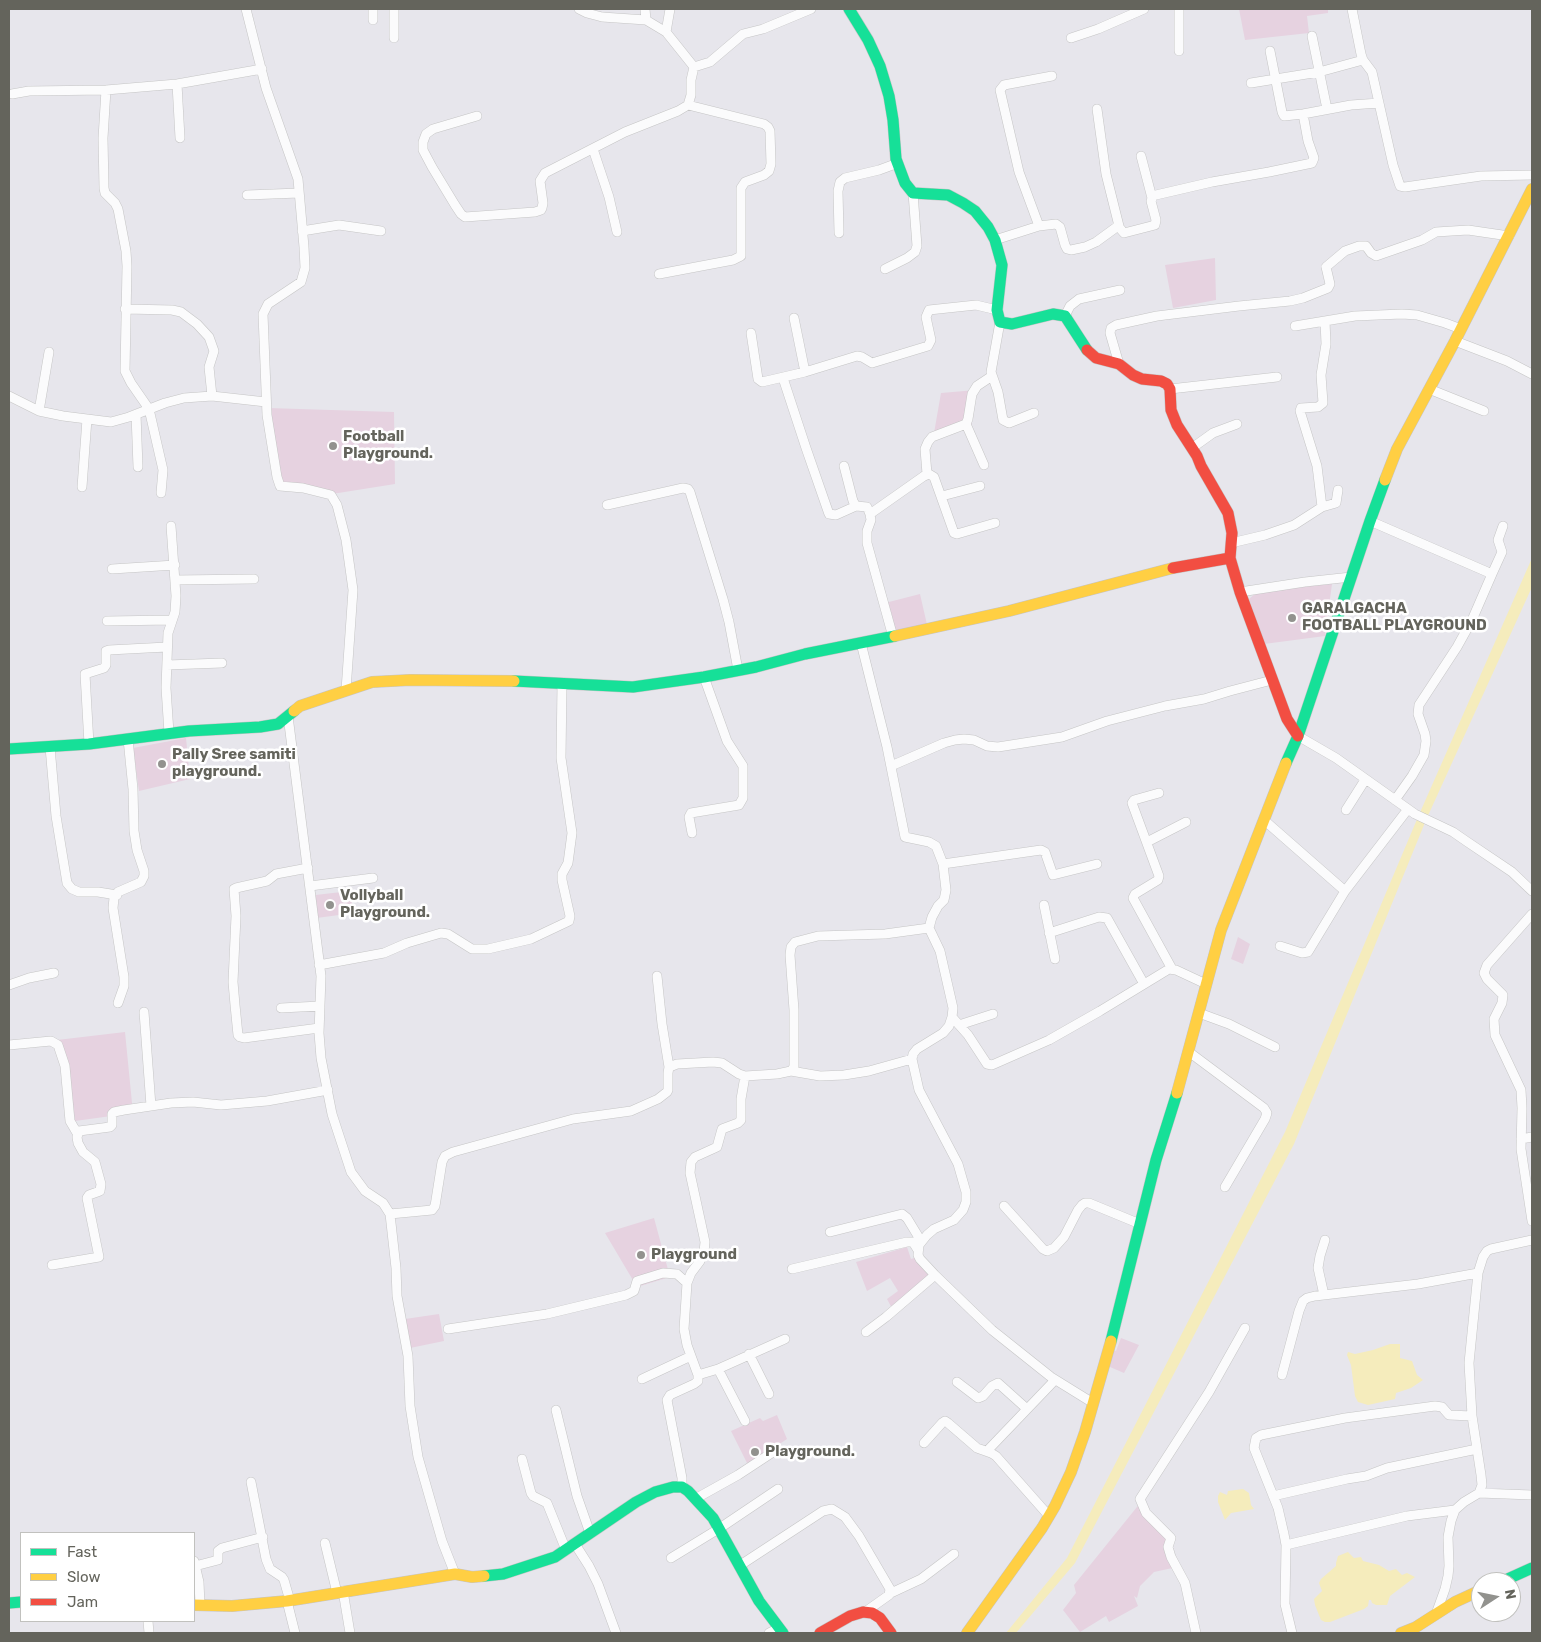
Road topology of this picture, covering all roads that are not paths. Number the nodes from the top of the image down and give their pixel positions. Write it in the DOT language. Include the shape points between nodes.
graph roads {
  1 [pos="246,9"];
  2 [pos="373,9"];
  3 [pos="394,9"];
  4 [pos="579,9"];
  5 [pos="644,9"];
  6 [pos="670,9"];
  7 [pos="811,9"];
  8 [pos="849,9"];
  9 [pos="1144,9"];
  10 [pos="1179,9"];
  11 [pos="1352,9"];
  12 [pos="373,20"];
  13 [pos="646,20"];
  14 [pos="666,32"];
  15 [pos="1312,36"];
  16 [pos="394,38"];
  17 [pos="1071,38"];
  18 [pos="1179,51"];
  19 [pos="1270,51"];
  20 [pos="1363,60"];
  21 [pos="694,67"];
  22 [pos="262,69"];
  23 [pos="1319,72"];
  24 [pos="1052,76"];
  25 [pos="1275,78"];
  26 [pos="1251,83"];
  27 [pos="177,84"];
  28 [pos="106,90"];
  29 [pos="12,94"];
  30 [pos="1379,103"];
  31 [pos="688,105"];
  32 [pos="1096,109"];
  33 [pos="1328,109"];
  34 [pos="1303,114"];
  35 [pos="477,116"];
  36 [pos="180,138"];
  37 [pos="593,149"];
  38 [pos="1141,156"];
  39 [pos="898,163"];
  40 [pos="1532,175"];
  41 [pos="1532,189"];
  42 [pos="913,192"];
  43 [pos="299,193"];
  44 [pos="247,195"];
  45 [pos="1152,198"];
  46 [pos="1039,226"];
  47 [pos="1120,226"];
  48 [pos="302,231"];
  49 [pos="381,231"];
  50 [pos="617,232"];
  51 [pos="839,233"];
  52 [pos="1509,236"];
  53 [pos="995,240"];
  54 [pos="885,269"];
  55 [pos="659,274"];
  56 [pos="1120,290"];
  57 [pos="125,309"];
  58 [pos="997,310"];
  59 [pos="1065,316"];
  60 [pos="794,318"];
  61 [pos="1325,321"];
  62 [pos="1000,322"];
  63 [pos="1294,326"];
  64 [pos="1461,329"];
  65 [pos="751,333"];
  66 [pos="1456,341"];
  67 [pos="49,352"];
  68 [pos="1119,364"];
  69 [pos="805,372"];
  70 [pos="1532,374"];
  71 [pos="992,376"];
  72 [pos="1277,377"];
  73 [pos="784,378"];
  74 [pos="1170,389"];
  75 [pos="1429,390"];
  76 [pos="9,396"];
  77 [pos="212,396"];
  78 [pos="266,402"];
  79 [pos="149,409"];
  80 [pos="39,411"];
  81 [pos="1484,412"];
  82 [pos="1034,413"];
  83 [pos="136,414"];
  84 [pos="87,419"];
  85 [pos="966,424"];
  86 [pos="1237,424"];
  87 [pos="1192,448"];
  88 [pos="984,465"];
  89 [pos="844,466"];
  90 [pos="138,467"];
  91 [pos="927,474"];
  92 [pos="980,486"];
  93 [pos="82,487"];
  94 [pos="1338,490"];
  95 [pos="161,493"];
  96 [pos="942,496"];
  97 [pos="607,505"];
  98 [pos="856,506"];
  99 [pos="1322,507"];
  100 [pos="870,514"];
  101 [pos="1370,521"];
  102 [pos="995,523"];
  103 [pos="171,526"];
  104 [pos="1503,526"];
  105 [pos="1231,543"];
  106 [pos="1230,558"];
  107 [pos="175,565"];
  108 [pos="112,569"];
  109 [pos="1492,574"];
  110 [pos="1351,577"];
  111 [pos="254,579"];
  112 [pos="175,580"];
  113 [pos="1240,592"];
  114 [pos="172,620"];
  115 [pos="107,621"];
  116 [pos="893,637"];
  117 [pos="861,643"];
  118 [pos="168,647"];
  119 [pos="222,663"];
  120 [pos="167,665"];
  121 [pos="738,670"];
  122 [pos="704,677"];
  123 [pos="1272,680"];
  124 [pos="562,684"];
  125 [pos="346,690"];
  126 [pos="288,716"];
  127 [pos="169,733"];
  128 [pos="1298,736"];
  129 [pos="128,739"];
  130 [pos="89,744"];
  131 [pos="50,747"];
  132 [pos="9,749"];
  133 [pos="891,766"];
  134 [pos="1365,780"];
  135 [pos="1158,793"];
  136 [pos="1395,800"];
  137 [pos="1346,810"];
  138 [pos="1411,812"];
  139 [pos="1264,820"];
  140 [pos="1186,822"];
  141 [pos="692,832"];
  142 [pos="1147,842"];
  143 [pos="943,864"];
  144 [pos="1097,864"];
  145 [pos="308,868"];
  146 [pos="373,878"];
  147 [pos="310,886"];
  148 [pos="1345,891"];
  149 [pos="1532,891"];
  150 [pos="117,895"];
  151 [pos="1044,905"];
  152 [pos="1532,914"];
  153 [pos="928,928"];
  154 [pos="1050,933"];
  155 [pos="1280,946"];
  156 [pos="1055,959"];
  157 [pos="319,965"];
  158 [pos="1172,969"];
  159 [pos="54,973"];
  160 [pos="657,976"];
  161 [pos="1144,984"];
  162 [pos="1206,984"];
  163 [pos="9,985"];
  164 [pos="118,1003"];
  165 [pos="320,1006"];
  166 [pos="281,1008"];
  167 [pos="144,1012"];
  168 [pos="1199,1013"];
  169 [pos="993,1014"];
  170 [pos="952,1017"];
  171 [pos="959,1025"];
  172 [pos="319,1028"];
  173 [pos="9,1045"];
  174 [pos="1275,1047"];
  175 [pos="1190,1052"];
  176 [pos="912,1059"];
  177 [pos="669,1067"];
  178 [pos="791,1071"];
  179 [pos="745,1076"];
  180 [pos="328,1090"];
  181 [pos="151,1106"];
  182 [pos="1532,1119"];
  183 [pos="1521,1121"];
  184 [pos="77,1133"];
  185 [pos="1532,1137"];
  186 [pos="1521,1139"];
  187 [pos="1225,1187"];
  188 [pos="1004,1206"];
  189 [pos="390,1214"];
  190 [pos="1532,1221"];
  191 [pos="1140,1224"];
  192 [pos="830,1232"];
  193 [pos="1325,1240"];
  194 [pos="1532,1240"];
  195 [pos="919,1246"];
  196 [pos="52,1265"];
  197 [pos="792,1269"];
  198 [pos="1478,1272"];
  199 [pos="935,1275"];
  200 [pos="687,1283"];
  201 [pos="1324,1295"];
  202 [pos="1245,1328"];
  203 [pos="448,1329"];
  204 [pos="866,1332"];
  205 [pos="785,1339"];
  206 [pos="750,1354"];
  207 [pos="691,1356"];
  208 [pos="718,1369"];
  209 [pos="698,1375"];
  210 [pos="1282,1375"];
  211 [pos="642,1379"];
  212 [pos="1054,1380"];
  213 [pos="957,1382"];
  214 [pos="769,1394"];
  215 [pos="1093,1404"];
  216 [pos="1027,1409"];
  217 [pos="556,1410"];
  218 [pos="1472,1416"];
  219 [pos="745,1421"];
  220 [pos="924,1443"];
  221 [pos="1477,1449"];
  222 [pos="987,1451"];
  223 [pos="773,1452"];
  224 [pos="522,1459"];
  225 [pos="252,1482"];
  226 [pos="682,1487"];
  227 [pos="778,1489"];
  228 [pos="1479,1493"];
  229 [pos="1532,1495"];
  230 [pos="1273,1496"];
  231 [pos="695,1499"];
  232 [pos="1455,1510"];
  233 [pos="1049,1516"];
  234 [pos="720,1528"];
  235 [pos="590,1534"];
  236 [pos="262,1537"];
  237 [pos="325,1543"];
  238 [pos="1286,1545"];
  239 [pos="570,1547"];
  240 [pos="954,1554"];
  241 [pos="670,1558"];
  242 [pos="195,1563"];
  243 [pos="739,1566"];
  244 [pos="195,1567"];
  245 [pos="455,1574"];
  246 [pos="340,1592"];
  247 [pos="890,1593"];
  248 [pos="1471,1595"];
  249 [pos="288,1601"];
  250 [pos="197,1605"];
  251 [pos="865,1612"];
  252 [pos="1436,1614"];
  253 [pos="1418,1630"];
  254 [pos="777,1632"];
  255 [pos="295,1633"];
  256 [pos="350,1633"];
  257 [pos="616,1633"];
  258 [pos="820,1633"];
  259 [pos="890,1633"];
  260 [pos="967,1633"];
  261 [pos="1196,1633"];
  262 [pos="1292,1633"];
  263 [pos="1401,1633"];
  1 -- 22 [label="street"];
  2 -- 12 [label="street"];
  3 -- 16 [label="street"];
  4 -- 13 [label="street" via="602,17"];
  5 -- 13 [label="street"];
  6 -- 14 [label="street"];
  7 -- 21 [label="street" via="743,34 710,62"];
  8 -- 39 [label="street" via="880,66 889,96"];
  9 -- 17 [label="street"];
  10 -- 18 [label="street"];
  11 -- 20 [label="street"];
  13 -- 14 [label="street"];
  14 -- 21 [label="street"];
  15 -- 23 [label="street"];
  19 -- 25 [label="street"];
  20 -- 23 [label="street"];
  20 -- 30 [label="street" via="1372,72"];
  21 -- 31 [label="street"];
  22 -- 27 [label="street"];
  22 -- 43 [label="street"];
  23 -- 25 [label="street"];
  23 -- 33 [label="street"];
  24 -- 46 [label="street" via="1004,85 1000,90 1019,172"];
  25 -- 26 [label="street"];
  25 -- 34 [label="street" via="1284,116"];
  27 -- 28 [label="street"];
  27 -- 36 [label="street"];
  28 -- 29 [label="street"];
  28 -- 57 [label="street" via="104,188 118,209 126,251"];
  30 -- 33 [label="street"];
  30 -- 40 [label="street" via="1392,165 1400,186 1481,176"];
  31 -- 37 [label="street"];
  31 -- 55 [label="street" via="764,124 770,131 771,164 764,175 745,182 741,188 742,252 739,259"];
  32 -- 47 [label="street" via="1106,174"];
  33 -- 34 [label="street"];
  34 -- 45 [label="street" via="1314,158 1312,163 1160,193"];
  35 -- 37 [label="street" via="433,129 423,142 423,150 432,167 466,217 541,210 541,176"];
  37 -- 50 [label="street"];
  38 -- 45 [label="street"];
  39 -- 42 [label="street" via="905,183"];
  39 -- 51 [label="street" via="840,182"];
  41 -- 52 [label="street"];
  42 -- 53 [label="street" via="948,195 963,203 988,227"];
  42 -- 54 [label="street" via="915,252"];
  43 -- 44 [label="street"];
  43 -- 48 [label="street"];
  45 -- 47 [label="street" via="1155,225 1124,233"];
  46 -- 47 [label="street" via="1058,224 1066,248 1071,250 1090,246"];
  46 -- 53 [label="street"];
  48 -- 49 [label="street" via="339,225"];
  48 -- 78 [label="street" via="305,268 301,282 268,304 263,314"];
  52 -- 64 [label="street"];
  52 -- 68 [label="street" via="1468,230 1436,232 1376,256 1366,246 1359,246 1345,251 1326,267 1328,288 1303,298 1157,316 1116,325 1110,333"];
  53 -- 58 [label="street" via="1002,265"];
  56 -- 59 [label="street" via="1079,300 1070,306"];
  57 -- 77 [label="street" via="182,312 196,324 209,338 214,351 209,367"];
  57 -- 79 [label="street" via="124,371"];
  58 -- 62 [label="street"];
  58 -- 69 [label="street" via="976,305 929,310 926,317 931,340 928,346 872,363 857,356"];
  59 -- 62 [label="street" via="1053,314 1012,324"];
  59 -- 68 [label="street" via="1091,354"];
  60 -- 69 [label="street"];
  61 -- 63 [label="street"];
  61 -- 64 [label="street" via="1402,314 1445,322"];
  61 -- 99 [label="street" via="1326,353 1321,375 1323,403 1318,407 1301,408 1300,411 1317,466"];
  62 -- 71 [label="street"];
  64 -- 66 [label="street"];
  65 -- 73 [label="street" via="758,379 762,382"];
  66 -- 70 [label="street"];
  66 -- 75 [label="street"];
  67 -- 80 [label="street"];
  68 -- 74 [label="street" via="1133,375 1167,384"];
  69 -- 73 [label="street"];
  71 -- 82 [label="street" via="1005,423"];
  71 -- 85 [label="street" via="975,388"];
  72 -- 74 [label="street"];
  73 -- 98 [label="street" via="830,514 836,515"];
  74 -- 87 [label="street" via="1173,417"];
  75 -- 81 [label="street"];
  75 -- 101 [label="street" via="1397,449"];
  76 -- 80 [label="street"];
  77 -- 78 [label="street"];
  77 -- 79 [label="street" via="184,398"];
  78 -- 125 [label="street" via="280,486 331,495 337,505 353,590"];
  79 -- 83 [label="street"];
  79 -- 95 [label="street" via="163,470"];
  80 -- 84 [label="street"];
  83 -- 84 [label="street" via="111,422"];
  83 -- 90 [label="street"];
  84 -- 93 [label="street"];
  85 -- 88 [label="street"];
  85 -- 91 [label="street" via="932,437 928,442"];
  86 -- 87 [label="street" via="1214,433"];
  87 -- 105 [label="street" via="1228,513"];
  89 -- 98 [label="street"];
  91 -- 96 [label="street" via="934,477"];
  91 -- 100 [label="street"];
  92 -- 96 [label="street"];
  94 -- 99 [label="street" via="1336,503"];
  96 -- 102 [label="street" via="954,533"];
  97 -- 121 [label="street" via="688,489 729,622"];
  98 -- 100 [label="street" via="867,507"];
  99 -- 105 [label="street" via="1294,526"];
  100 -- 116 [label="street" via="867,543"];
  101 -- 109 [label="street"];
  101 -- 110 [label="street"];
  103 -- 107 [label="street"];
  104 -- 109 [label="street" via="1498,540 1502,552"];
  105 -- 106 [label="street"];
  106 -- 113 [label="street"];
  106 -- 116 [label="street" via="1178,567"];
  107 -- 108 [label="street"];
  107 -- 112 [label="street"];
  109 -- 136 [label="street" via="1457,647 1419,705 1418,714 1426,741 1424,754"];
  110 -- 113 [label="street"];
  110 -- 128 [label="street"];
  111 -- 112 [label="street"];
  112 -- 114 [label="street"];
  113 -- 123 [label="street"];
  114 -- 115 [label="street"];
  114 -- 118 [label="street"];
  116 -- 117 [label="street"];
  117 -- 121 [label="street"];
  117 -- 133 [label="street"];
  118 -- 120 [label="street"];
  118 -- 130 [label="street" via="109,650 106,651 104,668 84,674"];
  119 -- 120 [label="street"];
  120 -- 127 [label="street"];
  121 -- 122 [label="street"];
  122 -- 124 [label="street" via="633,687"];
  122 -- 141 [label="street" via="728,741 742,766 743,798 739,805 692,813 689,817"];
  123 -- 128 [label="street" via="1287,719"];
  123 -- 133 [label="street" via="1107,721 1055,739 998,747 974,740 944,742"];
  124 -- 125 [label="street" via="410,680 372,682"];
  124 -- 157 [label="street" via="561,758 572,832 562,880 569,921 531,939 488,949 472,949 441,933 384,953"];
  125 -- 126 [label="street" via="300,706"];
  126 -- 127 [label="street" via="278,724 260,727"];
  126 -- 145 [label="street"];
  127 -- 129 [label="street"];
  128 -- 134 [label="street"];
  128 -- 139 [label="street"];
  129 -- 130 [label="street"];
  129 -- 150 [label="street" via="134,830 144,876 141,882"];
  130 -- 131 [label="street"];
  131 -- 132 [label="street"];
  131 -- 150 [label="street" via="56,816 67,883 79,892"];
  133 -- 143 [label="street" via="905,836 936,846"];
  134 -- 136 [label="street"];
  134 -- 137 [label="street"];
  135 -- 142 [label="street" via="1132,802"];
  136 -- 138 [label="street"];
  138 -- 148 [label="street"];
  138 -- 149 [label="street" via="1453,832 1512,872"];
  139 -- 148 [label="street"];
  139 -- 162 [label="street" via="1221,930"];
  140 -- 142 [label="street"];
  142 -- 158 [label="street" via="1159,876 1158,880 1135,894 1134,900"];
  143 -- 144 [label="street" via="1041,850 1045,852 1053,875"];
  143 -- 153 [label="street" via="944,900"];
  145 -- 147 [label="street"];
  145 -- 172 [label="street" via="276,874 267,881 234,889 234,1004 240,1037"];
  146 -- 147 [label="street"];
  147 -- 157 [label="street"];
  148 -- 155 [label="street" via="1308,952"];
  150 -- 164 [label="street" via="113,908 124,986"];
  151 -- 154 [label="street"];
  152 -- 183 [label="street" via="1484,973 1486,980 1503,995 1494,1019 1494,1030 1521,1090"];
  153 -- 170 [label="street" via="940,951 953,1008"];
  153 -- 178 [label="street" via="885,934 818,936 791,946 794,1010 794,1067"];
  154 -- 156 [label="street"];
  154 -- 161 [label="street" via="1099,917 1107,918"];
  157 -- 165 [label="street"];
  158 -- 161 [label="street"];
  158 -- 162 [label="street"];
  159 -- 163 [label="street"];
  160 -- 177 [label="street"];
  161 -- 171 [label="street" via="1049,1040 992,1065 987,1064"];
  162 -- 168 [label="street"];
  165 -- 166 [label="street"];
  165 -- 172 [label="street"];
  167 -- 181 [label="street"];
  168 -- 174 [label="street"];
  168 -- 175 [label="street"];
  169 -- 171 [label="street"];
  170 -- 171 [label="street"];
  170 -- 176 [label="street" via="943,1033 917,1049"];
  172 -- 180 [label="street"];
  173 -- 184 [label="street" via="51,1041 58,1045 66,1066 70,1120"];
  175 -- 187 [label="street" via="1267,1113"];
  175 -- 191 [label="street" via="1156,1160"];
  176 -- 178 [label="street" via="844,1075 820,1076"];
  176 -- 195 [label="street" via="919,1090 958,1164 966,1192 963,1210 954,1220 934,1229"];
  177 -- 179 [label="street" via="722,1063"];
  177 -- 189 [label="street" via="667,1092 631,1111 573,1120 445,1156 432,1210"];
  178 -- 179 [label="street"];
  179 -- 200 [label="street" via="741,1120 722,1129 717,1147 695,1156 691,1162 690,1173 705,1242 704,1252"];
  180 -- 181 [label="street" via="267,1101"];
  180 -- 189 [label="street" via="332,1114 351,1172 364,1191 383,1203"];
  181 -- 184 [label="street" via="114,1112 112,1125"];
  182 -- 183 [label="street"];
  183 -- 186 [label="street"];
  184 -- 196 [label="street" via="83,1152 95,1162 101,1184 100,1191 87,1198 99,1257"];
  185 -- 186 [label="street"];
  186 -- 190 [label="street"];
  188 -- 191 [label="street" via="1047,1251 1064,1237 1085,1203"];
  189 -- 245 [label="street" via="418,1457"];
  191 -- 215 [label="street"];
  192 -- 195 [label="street" via="902,1214 907,1218"];
  193 -- 201 [label="street" via="1318,1268"];
  194 -- 198 [label="street" via="1487,1251"];
  195 -- 197 [label="street" via="910,1242"];
  195 -- 199 [label="street" via="920,1259"];
  198 -- 201 [label="street" via="1418,1284"];
  198 -- 218 [label="street" via="1469,1363"];
  199 -- 204 [label="street"];
  199 -- 212 [label="street" via="992,1330"];
  200 -- 203 [label="street" via="678,1274 663,1273 637,1281 634,1291 626,1295 547,1314"];
  200 -- 207 [label="street" via="684,1329"];
  201 -- 210 [label="street" via="1307,1298 1301,1305"];
  202 -- 261 [label="street" via="1200,1408 1140,1499 1146,1513 1170,1538 1168,1547 1185,1584"];
  205 -- 206 [label="street"];
  206 -- 208 [label="street"];
  206 -- 214 [label="street"];
  207 -- 209 [label="street"];
  207 -- 211 [label="street"];
  208 -- 209 [label="street"];
  208 -- 219 [label="street"];
  209 -- 226 [label="street" via="698,1381 670,1395 667,1400"];
  212 -- 215 [label="street"];
  212 -- 216 [label="street"];
  213 -- 216 [label="street" via="978,1398 998,1383"];
  215 -- 233 [label="street" via="1071,1472"];
  216 -- 222 [label="street"];
  217 -- 235 [label="street"];
  218 -- 221 [label="street"];
  218 -- 230 [label="street" via="1449,1415 1442,1407 1435,1406 1345,1418 1261,1435 1254,1441 1254,1448"];
  220 -- 222 [label="street" via="945,1421 977,1448"];
  221 -- 228 [label="street" via="1482,1485"];
  221 -- 230 [label="street"];
  222 -- 233 [label="street" via="996,1456"];
  223 -- 231 [label="street"];
  224 -- 239 [label="street" via="531,1493 547,1503"];
  225 -- 236 [label="street"];
  226 -- 231 [label="street"];
  226 -- 235 [label="street" via="655,1492"];
  227 -- 234 [label="street"];
  228 -- 229 [label="street"];
  228 -- 232 [label="street"];
  230 -- 238 [label="street"];
  231 -- 234 [label="street"];
  232 -- 238 [label="street" via="1407,1516"];
  232 -- 252 [label="street" via="1448,1537 1448,1576"];
  233 -- 260 [label="street"];
  234 -- 241 [label="street"];
  234 -- 243 [label="street"];
  235 -- 239 [label="street"];
  236 -- 242 [label="street" via="222,1548 218,1552 218,1560"];
  236 -- 249 [label="street" via="266,1560 270,1568 282,1576"];
  237 -- 246 [label="street"];
  238 -- 262 [label="street" via="1284,1596"];
  239 -- 245 [label="street" via="555,1557 503,1574 472,1577"];
  239 -- 257 [label="street" via="589,1566"];
  240 -- 247 [label="street" via="921,1579"];
  243 -- 247 [label="street" via="823,1511 832,1509 845,1517 859,1536"];
  243 -- 254 [label="street"];
  244 -- 250 [label="street" via="199,1582"];
  245 -- 246 [label="street"];
  246 -- 249 [label="street"];
  246 -- 256 [label="street"];
  247 -- 251 [label="street"];
  248 -- 252 [label="street"];
  249 -- 250 [label="street" via="232,1606"];
  249 -- 255 [label="street"];
  251 -- 258 [label="street" via="850,1616"];
  251 -- 259 [label="street" via="880,1618"];
  252 -- 253 [label="street"];
  253 -- 263 [label="street"];
}
